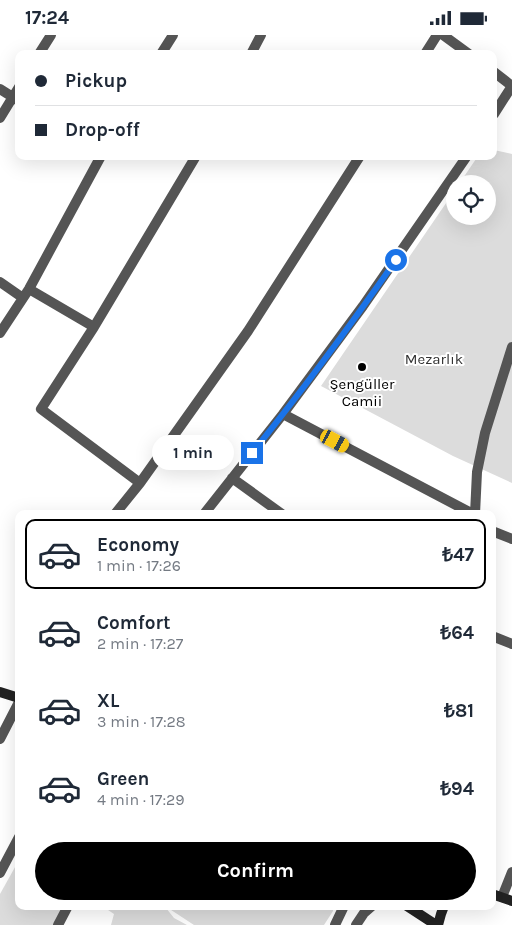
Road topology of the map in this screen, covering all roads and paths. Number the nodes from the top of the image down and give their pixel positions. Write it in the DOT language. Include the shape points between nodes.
graph roads {
  1 [pos="51,35"];
  2 [pos="173,35"];
  3 [pos="261,35"];
  4 [pos="437,35"];
  5 [pos="443,35"];
  6 [pos="42,50"];
  7 [pos="164,50"];
  8 [pos="253,50"];
  9 [pos="428,50"];
  10 [pos="463,50"];
  11 [pos="497,74"];
  12 [pos="512,85"];
  13 [pos="0,89"];
  14 [pos="15,99"];
  15 [pos="497,110"];
  16 [pos="0,118"];
  17 [pos="99,160"];
  18 [pos="194,160"];
  19 [pos="357,160"];
  20 [pos="464,160"];
  21 [pos="0,282"];
  22 [pos="26,293"];
  23 [pos="94,327"];
  24 [pos="0,333"];
  25 [pos="512,347"];
  26 [pos="283,415"];
  27 [pos="232,478"];
  28 [pos="140,483"];
  29 [pos="118,510"];
  30 [pos="207,510"];
  31 [pos="276,510"];
  32 [pos="466,510"];
  33 [pos="474,510"];
  34 [pos="496,533"];
  35 [pos="512,539"];
  36 [pos="496,638"];
  37 [pos="512,644"];
  38 [pos="0,692"];
  39 [pos="15,698"];
  40 [pos="15,708"];
  41 [pos="0,739"];
  42 [pos="15,845"];
  43 [pos="512,872"];
  44 [pos="0,873"];
  45 [pos="502,897"];
  46 [pos="66,910"];
  47 [pos="342,910"];
  48 [pos="367,910"];
  49 [pos="413,910"];
  50 [pos="443,910"];
  51 [pos="58,925"];
  52 [pos="335,925"];
  53 [pos="356,925"];
  54 [pos="437,925"];
  1 -- 6 [label="street"];
  2 -- 7 [label="street"];
  3 -- 8 [label="street"];
  4 -- 9 [label="street"];
  5 -- 10 [label="street"];
  11 -- 12 [label="street"];
  12 -- 15 [label="street"];
  13 -- 14 [label="street"];
  14 -- 16 [label="street"];
  17 -- 22 [label="street"];
  18 -- 23 [label="street"];
  19 -- 28 [label="street" via="248,331"];
  20 -- 26 [label="street"];
  21 -- 22 [label="street"];
  22 -- 23 [label="street"];
  22 -- 24 [label="street"];
  23 -- 28 [label="street" via="41,409"];
  25 -- 33 [label="street" via="485,433"];
  26 -- 27 [label="street"];
  26 -- 32 [label="street"];
  27 -- 30 [label="street"];
  27 -- 31 [label="street"];
  28 -- 29 [label="street"];
  34 -- 35 [label="street"];
  36 -- 37 [label="street"];
  38 -- 39 [label="main road"];
  40 -- 41 [label="street"];
  42 -- 44 [label="street"];
  43 -- 45 [label="street"];
  46 -- 51 [label="street"];
  47 -- 52 [label="street"];
  48 -- 53 [label="street"];
  49 -- 54 [label="main road"];
  50 -- 54 [label="main road"];
}
